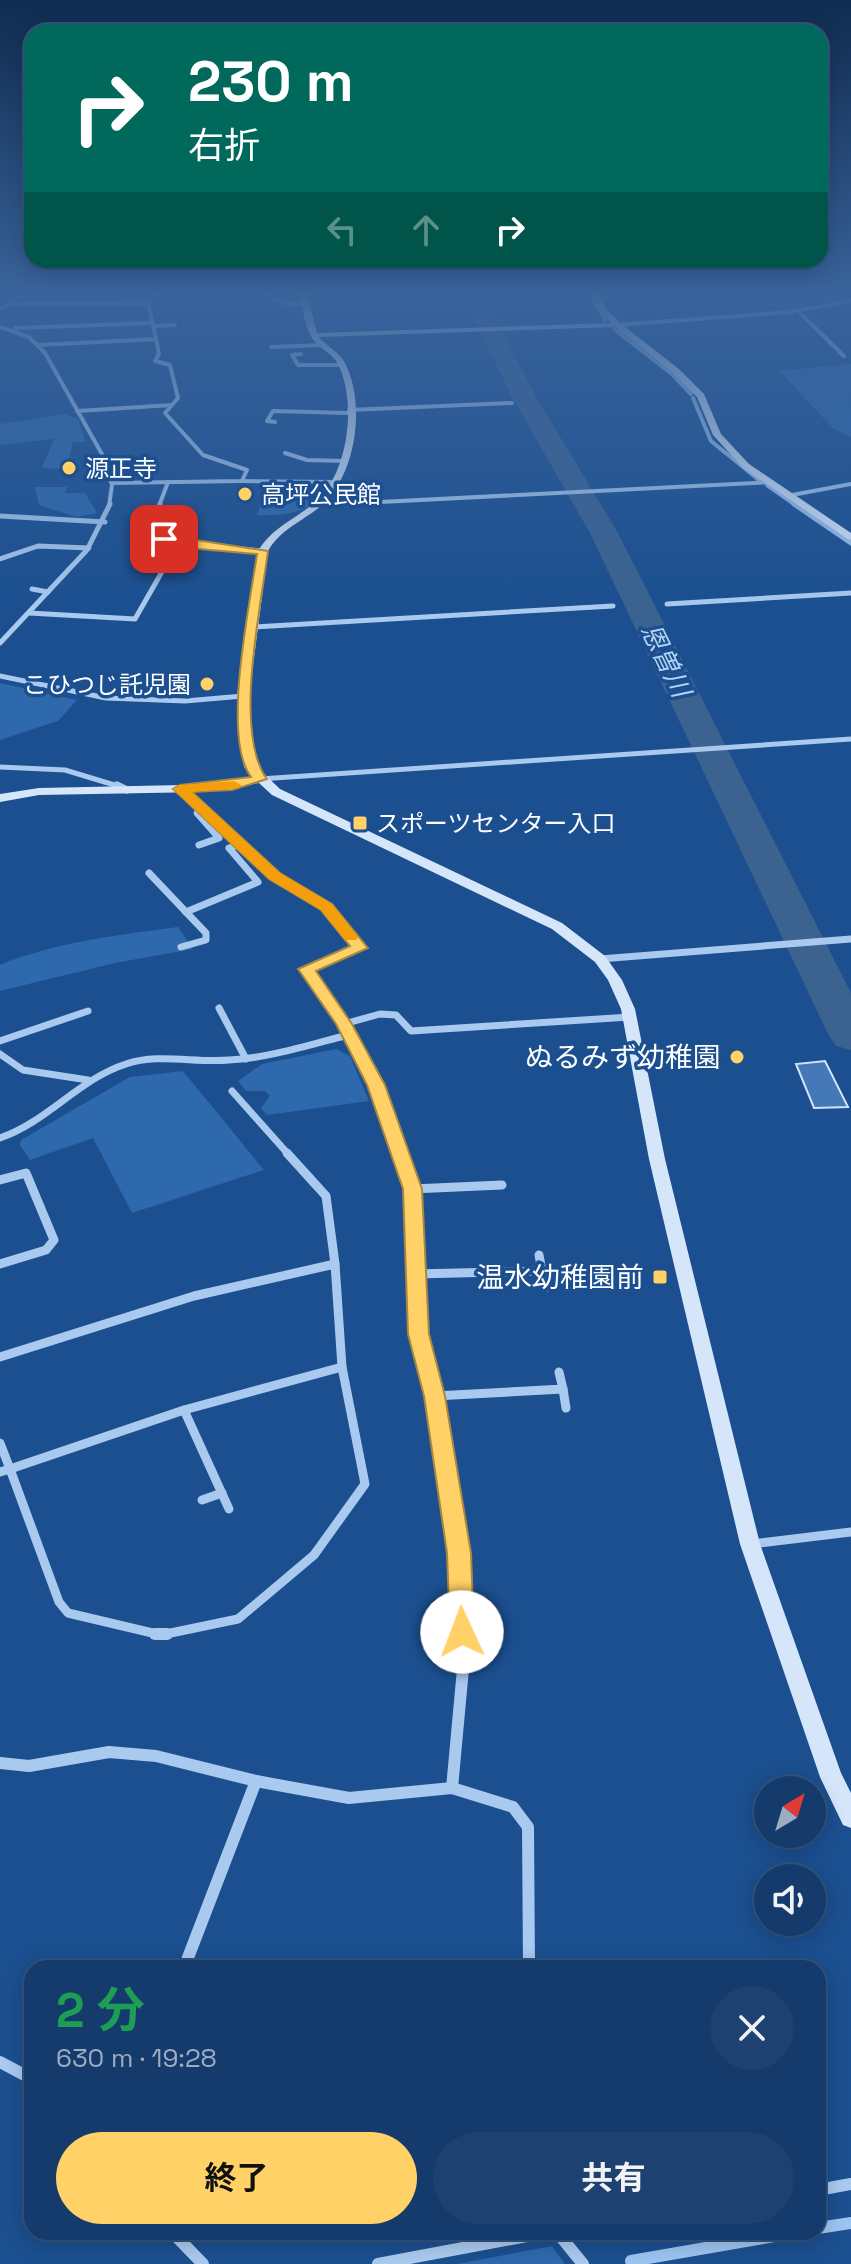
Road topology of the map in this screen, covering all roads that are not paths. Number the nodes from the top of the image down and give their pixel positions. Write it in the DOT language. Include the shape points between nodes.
graph roads {
  1 [pos="68,396"];
  2 [pos="178,396"];
  3 [pos="348,396"];
  4 [pos="701,396"];
  5 [pos="512,403"];
  6 [pos="172,405"];
  7 [pos="77,411"];
  8 [pos="348,411"];
  9 [pos="257,421"];
  10 [pos="267,421"];
  11 [pos="275,422"];
  12 [pos="285,453"];
  13 [pos="346,461"];
  14 [pos="242,481"];
  15 [pos="168,482"];
  16 [pos="337,482"];
  17 [pos="772,482"];
  18 [pos="112,483"];
  19 [pos="851,484"];
  20 [pos="792,495"];
  21 [pos="321,501"];
  22 [pos="0,509"];
  23 [pos="105,522"];
  24 [pos="851,537"];
  25 [pos="175,543"];
  26 [pos="89,548"];
  27 [pos="263,551"];
  28 [pos="0,559"];
  29 [pos="32,589"];
  30 [pos="48,592"];
  31 [pos="851,593"];
  32 [pos="667,604"];
  33 [pos="613,606"];
  34 [pos="29,613"];
  35 [pos="252,627"];
  36 [pos="0,643"];
  37 [pos="0,676"];
  38 [pos="243,696"];
  39 [pos="851,739"];
  40 [pos="0,767"];
  41 [pos="260,779"];
  42 [pos="180,789"];
  43 [pos="127,790"];
  44 [pos="0,798"];
  45 [pos="202,806"];
  46 [pos="242,844"];
  47 [pos="199,845"];
  48 [pos="149,873"];
  49 [pos="176,882"];
  50 [pos="162,887"];
  51 [pos="186,912"];
  52 [pos="851,939"];
  53 [pos="181,947"];
  54 [pos="600,959"];
  55 [pos="219,1008"];
  56 [pos="88,1011"];
  57 [pos="630,1017"];
  58 [pos="344,1024"];
  59 [pos="348,1035"];
  60 [pos="0,1041"];
  61 [pos="0,1054"];
  62 [pos="246,1059"];
  63 [pos="88,1080"];
  64 [pos="232,1091"];
  65 [pos="0,1138"];
  66 [pos="0,1180"];
  67 [pos="502,1185"];
  68 [pos="412,1189"];
  69 [pos="539,1255"];
  70 [pos="0,1264"];
  71 [pos="335,1264"];
  72 [pos="542,1271"];
  73 [pos="415,1274"];
  74 [pos="548,1287"];
  75 [pos="0,1357"];
  76 [pos="342,1367"];
  77 [pos="559,1372"];
  78 [pos="563,1389"];
  79 [pos="435,1396"];
  80 [pos="566,1408"];
  81 [pos="184,1410"];
  82 [pos="0,1443"];
  83 [pos="5,1471"];
  84 [pos="222,1493"];
  85 [pos="202,1500"];
  86 [pos="229,1509"];
  87 [pos="851,1532"];
  88 [pos="750,1544"];
  89 [pos="0,1763"];
  90 [pos="256,1781"];
  91 [pos="452,1788"];
  92 [pos="851,1817"];
  93 [pos="187,1960"];
  94 [pos="529,1960"];
  95 [pos="0,2062"];
  96 [pos="24,2075"];
  97 [pos="851,2184"];
  98 [pos="826,2189"];
  99 [pos="180,2240"];
  100 [pos="506,2240"];
  101 [pos="564,2240"];
  102 [pos="203,2264"];
  103 [pos="378,2264"];
  104 [pos="583,2264"];
  1 -- 7 [label="street"];
  2 -- 6 [label="street"];
  3 -- 8 [label="street"];
  4 -- 17 [label="street" via="726,447"];
  5 -- 8 [label="street"];
  6 -- 7 [label="street"];
  6 -- 14 [label="street" via="165,413 170,421 208,459 245,468"];
  7 -- 18 [label="street"];
  8 -- 10 [label="street" via="273,411"];
  8 -- 13 [label="street"];
  9 -- 10 [label="street"];
  10 -- 11 [label="street"];
  12 -- 13 [label="street" via="307,460"];
  13 -- 16 [label="street"];
  14 -- 15 [label="street"];
  14 -- 16 [label="street"];
  15 -- 18 [label="street"];
  15 -- 25 [label="street" via="153,521 164,539"];
  16 -- 21 [label="street"];
  17 -- 20 [label="street"];
  17 -- 21 [label="street"];
  18 -- 23 [label="street"];
  19 -- 20 [label="street"];
  20 -- 24 [label="street"];
  21 -- 27 [label="street" via="274,532"];
  22 -- 23 [label="street" via="0,516"];
  23 -- 26 [label="street"];
  25 -- 27 [label="street"];
  25 -- 34 [label="street" via="135,619"];
  26 -- 28 [label="street" via="38,546"];
  26 -- 30 [label="street"];
  27 -- 35 [label="street"];
  29 -- 30 [label="street"];
  30 -- 34 [label="street"];
  31 -- 32 [label="street"];
  33 -- 35 [label="street"];
  34 -- 36 [label="street"];
  35 -- 38 [label="street"];
  37 -- 38 [label="street" via="106,698 185,701"];
  38 -- 41 [label="street" via="250,767"];
  39 -- 41 [label="street"];
  40 -- 43 [label="street" via="26,765 112,781"];
  41 -- 42 [label="street"];
  41 -- 54 [label="street" via="314,811 557,926"];
  42 -- 43 [label="street"];
  42 -- 45 [label="street"];
  43 -- 44 [label="street" via="32,790"];
  45 -- 46 [label="street"];
  45 -- 47 [label="street" via="197,813 219,838"];
  46 -- 51 [label="street" via="229,848 258,882"];
  46 -- 58 [label="street" via="280,880 326,907 360,948 306,969"];
  48 -- 50 [label="street"];
  49 -- 50 [label="street"];
  50 -- 51 [label="street"];
  51 -- 53 [label="street" via="206,933 206,940"];
  52 -- 54 [label="street"];
  54 -- 57 [label="street"];
  55 -- 62 [label="street"];
  56 -- 60 [label="street"];
  57 -- 58 [label="street" via="411,1031 396,1015 380,1014"];
  57 -- 88 [label="street" via="657,1159"];
  58 -- 59 [label="street"];
  59 -- 62 [label="street"];
  59 -- 68 [label="street" via="376,1085"];
  61 -- 63 [label="street" via="23,1070"];
  62 -- 63 [label="street" via="159,1057"];
  63 -- 65 [label="street"];
  64 -- 71 [label="street" via="326,1196"];
  66 -- 70 [label="street" via="26,1173 54,1240 46,1250"];
  67 -- 68 [label="street"];
  68 -- 73 [label="street"];
  69 -- 72 [label="street"];
  71 -- 75 [label="street" via="194,1296"];
  71 -- 76 [label="street"];
  72 -- 73 [label="street"];
  72 -- 74 [label="street"];
  73 -- 79 [label="street" via="421,1355"];
  76 -- 81 [label="street"];
  76 -- 83 [label="street" via="365,1484 314,1555 238,1619 161,1635 68,1613"];
  77 -- 78 [label="street"];
  78 -- 79 [label="street"];
  78 -- 80 [label="street"];
  79 -- 91 [label="street" via="460,1583 464,1658"];
  81 -- 83 [label="street"];
  81 -- 84 [label="street"];
  82 -- 83 [label="street"];
  84 -- 85 [label="street"];
  84 -- 86 [label="street"];
  87 -- 88 [label="street"];
  88 -- 92 [label="street" via="831,1777"];
  89 -- 90 [label="street" via="29,1766 109,1752 156,1756"];
  90 -- 91 [label="street" via="349,1798"];
  90 -- 93 [label="street"];
  91 -- 94 [label="street" via="513,1807 528,1827"];
  95 -- 96 [label="street"];
  97 -- 98 [label="street"];
  99 -- 102 [label="street"];
  100 -- 103 [label="street"];
  101 -- 104 [label="street"];
}
